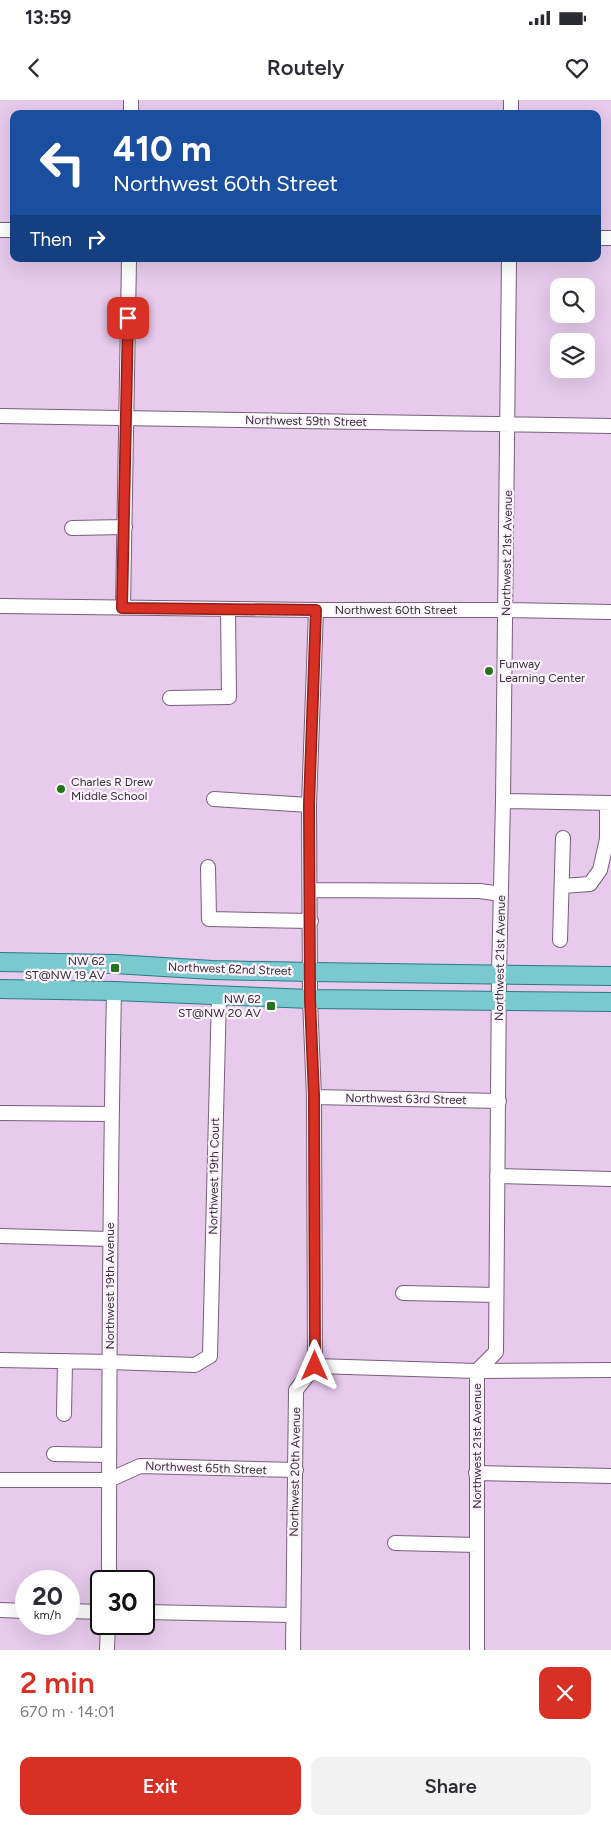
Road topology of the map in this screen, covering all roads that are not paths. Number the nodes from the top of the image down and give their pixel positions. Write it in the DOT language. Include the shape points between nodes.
graph roads {
  1 [pos="129,262"];
  2 [pos="509,262"];
  3 [pos="0,416"];
  4 [pos="127,417"];
  5 [pos="508,425"];
  6 [pos="611,426"];
  7 [pos="124,527"];
  8 [pos="72,528"];
  9 [pos="0,606"];
  10 [pos="122,608"];
  11 [pos="228,609"];
  12 [pos="316,610"];
  13 [pos="506,610"];
  14 [pos="611,612"];
  15 [pos="170,698"];
  16 [pos="214,799"];
  17 [pos="503,801"];
  18 [pos="609,803"];
  19 [pos="309,805"];
  20 [pos="563,838"];
  21 [pos="609,839"];
  22 [pos="208,867"];
  23 [pos="605,871"];
  24 [pos="562,886"];
  25 [pos="311,890"];
  26 [pos="501,894"];
  27 [pos="311,921"];
  28 [pos="560,940"];
  29 [pos="0,962"];
  30 [pos="311,972"];
  31 [pos="499,974"];
  32 [pos="611,976"];
  33 [pos="0,989"];
  34 [pos="114,991"];
  35 [pos="219,996"];
  36 [pos="310,999"];
  37 [pos="499,1000"];
  38 [pos="611,1002"];
  39 [pos="314,1096"];
  40 [pos="499,1101"];
  41 [pos="0,1113"];
  42 [pos="112,1114"];
  43 [pos="497,1176"];
  44 [pos="611,1178"];
  45 [pos="0,1236"];
  46 [pos="110,1239"];
  47 [pos="403,1293"];
  48 [pos="496,1295"];
  49 [pos="0,1360"];
  50 [pos="66,1361"];
  51 [pos="111,1362"];
  52 [pos="315,1366"];
  53 [pos="477,1370"];
  54 [pos="611,1370"];
  55 [pos="64,1414"];
  56 [pos="54,1454"];
  57 [pos="109,1455"];
  58 [pos="296,1470"];
  59 [pos="476,1473"];
  60 [pos="611,1476"];
  61 [pos="0,1480"];
  62 [pos="109,1480"];
  63 [pos="395,1544"];
  64 [pos="476,1545"];
  65 [pos="108,1570"];
  66 [pos="0,1610"];
  67 [pos="15,1611"];
  68 [pos="155,1612"];
  69 [pos="293,1615"];
  70 [pos="108,1635"];
  71 [pos="107,1650"];
  72 [pos="293,1650"];
  73 [pos="478,1650"];
  1 -- 4 [label="street"];
  2 -- 5 [label="street, Northwest 21st Avenue"];
  3 -- 4 [label="street, Northwest 59th Street"];
  4 -- 5 [label="street, Northwest 59th Street"];
  4 -- 7 [label="street"];
  5 -- 6 [label="street, Northwest 59th Street"];
  5 -- 13 [label="street, Northwest 21st Avenue"];
  7 -- 8 [label="street"];
  7 -- 10 [label="street"];
  9 -- 10 [label="street, Northwest 60th Street"];
  10 -- 11 [label="street, Northwest 60th Street"];
  11 -- 12 [label="street, Northwest 60th Street"];
  11 -- 15 [label="street" via="228,697"];
  12 -- 13 [label="street, Northwest 60th Street"];
  12 -- 19 [label="street"];
  13 -- 14 [label="street, Northwest 60th Street"];
  13 -- 17 [label="street, Northwest 21st Avenue"];
  16 -- 19 [label="street"];
  17 -- 18 [label="street"];
  17 -- 26 [label="street, Northwest 21st Avenue"];
  18 -- 21 [label="street"];
  19 -- 25 [label="street"];
  20 -- 24 [label="street"];
  21 -- 23 [label="street"];
  22 -- 27 [label="street" via="208,918"];
  23 -- 24 [label="street" via="590,884"];
  24 -- 28 [label="street"];
  25 -- 26 [label="street" via="480,891"];
  25 -- 27 [label="street"];
  26 -- 31 [label="street, Northwest 21st Avenue"];
  27 -- 30 [label="street"];
  29 -- 30 [label="main road, Northwest 62nd Street"];
  30 -- 31 [label="main road, Northwest 62nd Street"];
  30 -- 36 [label="street"];
  31 -- 32 [label="main road, Northwest 62nd Street"];
  31 -- 37 [label="street, Northwest 21st Avenue"];
  33 -- 34 [label="main road"];
  34 -- 35 [label="main road"];
  34 -- 42 [label="street, Northwest 19th Avenue"];
  35 -- 36 [label="main road"];
  35 -- 51 [label="street, Northwest 19th Court" via="210,1356 195,1365"];
  36 -- 37 [label="main road"];
  36 -- 39 [label="street"];
  37 -- 38 [label="main road"];
  37 -- 40 [label="street, Northwest 21st Avenue"];
  39 -- 40 [label="street, Northwest 63rd Street"];
  39 -- 52 [label="street"];
  40 -- 43 [label="street, Northwest 21st Avenue"];
  41 -- 42 [label="street"];
  42 -- 46 [label="street, Northwest 19th Avenue"];
  43 -- 44 [label="street"];
  43 -- 48 [label="street, Northwest 21st Avenue"];
  45 -- 46 [label="street"];
  46 -- 51 [label="street, Northwest 19th Avenue"];
  47 -- 48 [label="street"];
  48 -- 53 [label="street, Northwest 21st Avenue" via="496,1352"];
  49 -- 50 [label="street"];
  50 -- 51 [label="street"];
  50 -- 55 [label="street"];
  51 -- 57 [label="street, Northwest 19th Avenue"];
  52 -- 53 [label="street"];
  52 -- 58 [label="street, Northwest 20th Avenue" via="296,1390"];
  53 -- 54 [label="street"];
  53 -- 59 [label="street, Northwest 21st Avenue"];
  56 -- 57 [label="street"];
  57 -- 62 [label="street, Northwest 19th Avenue"];
  58 -- 62 [label="street, Northwest 65th Street" via="140,1466"];
  58 -- 69 [label="street, Northwest 20th Avenue"];
  59 -- 60 [label="street"];
  59 -- 64 [label="street, Northwest 21st Avenue"];
  61 -- 62 [label="street, Northwest 65th Street"];
  62 -- 65 [label="street, Northwest 19th Avenue"];
  63 -- 64 [label="street"];
  64 -- 73 [label="street, Northwest 21st Avenue"];
  66 -- 67 [label="street"];
  68 -- 69 [label="street"];
  69 -- 72 [label="street, Northwest 20th Avenue"];
  70 -- 71 [label="street"];
}
